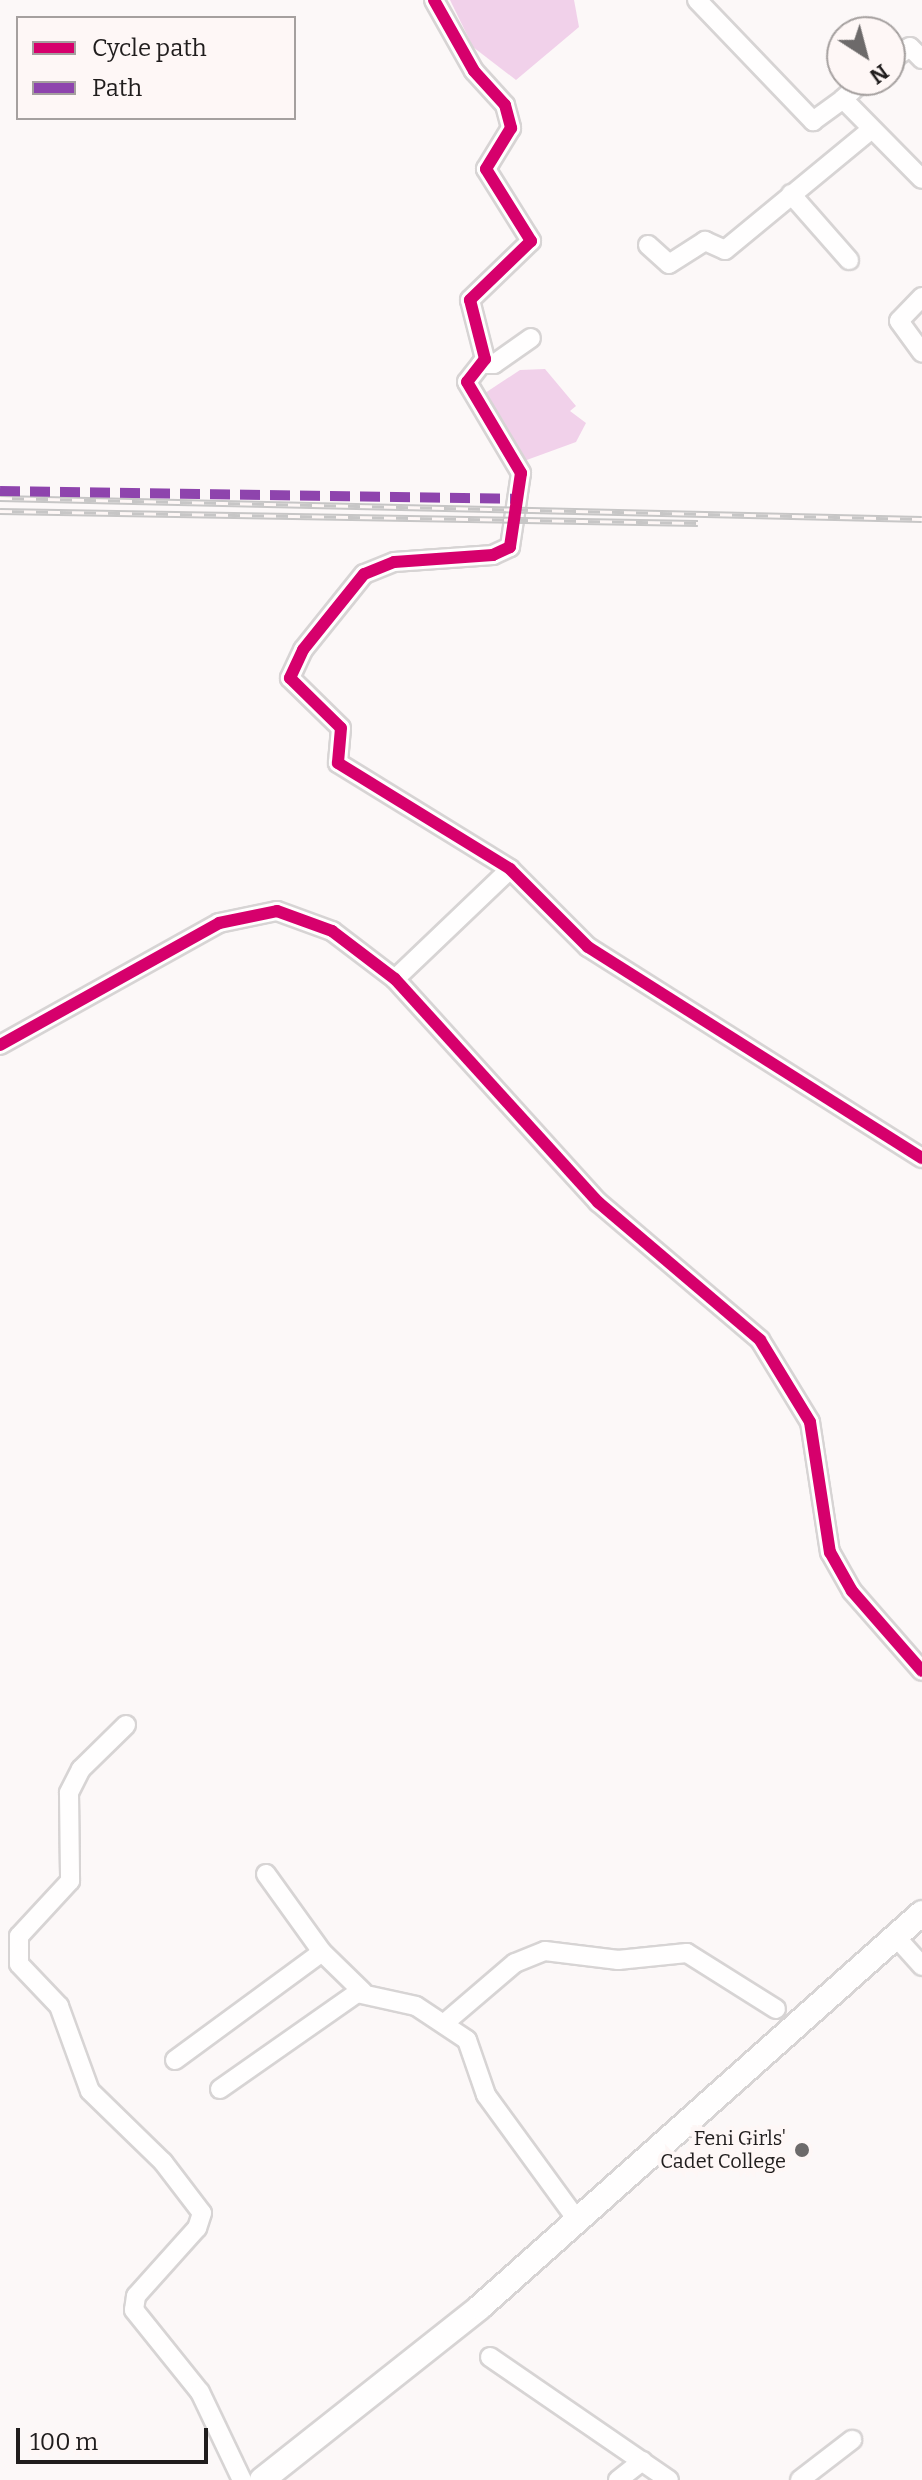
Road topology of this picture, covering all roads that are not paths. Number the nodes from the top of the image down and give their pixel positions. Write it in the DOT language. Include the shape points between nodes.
graph roads {
  1 [pos="434,0"];
  2 [pos="697,0"];
  3 [pos="906,50"];
  4 [pos="922,59"];
  5 [pos="846,96"];
  6 [pos="843,99"];
  7 [pos="872,129"];
  8 [pos="922,179"];
  9 [pos="791,194"];
  10 [pos="648,245"];
  11 [pos="849,260"];
  12 [pos="922,297"];
  13 [pos="531,338"];
  14 [pos="922,353"];
  15 [pos="481,364"];
  16 [pos="510,869"];
  17 [pos="395,979"];
  18 [pos="0,1045"];
  19 [pos="922,1158"];
  20 [pos="922,1671"];
  21 [pos="126,1725"];
  22 [pos="266,1874"];
  23 [pos="922,1913"];
  24 [pos="896,1937"];
  25 [pos="322,1952"];
  26 [pos="922,1966"];
  27 [pos="363,1992"];
  28 [pos="776,2009"];
  29 [pos="447,2021"];
  30 [pos="175,2060"];
  31 [pos="220,2089"];
  32 [pos="577,2220"];
  33 [pos="490,2357"];
  34 [pos="852,2440"];
  35 [pos="642,2461"];
  36 [pos="242,2480"];
  37 [pos="262,2480"];
  38 [pos="618,2480"];
  39 [pos="669,2480"];
  40 [pos="800,2480"];
  1 -- 15 [label="street" via="474,71 505,105 511,128 486,169 531,241 470,300 484,343"];
  2 -- 6 [label="street" via="813,121"];
  3 -- 4 [label="street" via="910,47"];
  5 -- 6 [label="street"];
  6 -- 7 [label="street"];
  7 -- 8 [label="street"];
  7 -- 9 [label="street"];
  9 -- 10 [label="street" via="725,250 705,241 669,264"];
  9 -- 11 [label="street"];
  12 -- 14 [label="street" via="899,321"];
  13 -- 15 [label="street" via="494,364"];
  15 -- 16 [label="street" via="467,382 470,391 519,457 510,547 493,555 394,562 364,574 303,650 290,678 341,728 338,763"];
  16 -- 17 [label="street"];
  16 -- 19 [label="street" via="588,947"];
  17 -- 18 [label="street" via="332,931 277,911 251,914 219,923 104,981"];
  17 -- 20 [label="street" via="580,1185 760,1340 810,1422 830,1552 852,1591"];
  21 -- 36 [label="street" via="81,1769 69,1793 70,1881 19,1936 19,1964 59,2006 90,2091 163,2162 202,2213 197,2228 136,2296 134,2310 200,2392"];
  22 -- 25 [label="street"];
  23 -- 24 [label="main road"];
  24 -- 26 [label="street"];
  24 -- 32 [label="main road"];
  25 -- 27 [label="street"];
  25 -- 30 [label="street"];
  27 -- 29 [label="street"];
  27 -- 31 [label="street"];
  28 -- 29 [label="street" via="687,1953 618,1960 545,1951 515,1963"];
  29 -- 32 [label="street" via="467,2040 486,2095"];
  32 -- 37 [label="main road"];
  33 -- 35 [label="street"];
  34 -- 40 [label="street"];
  35 -- 38 [label="street"];
  35 -- 39 [label="street"];
}
